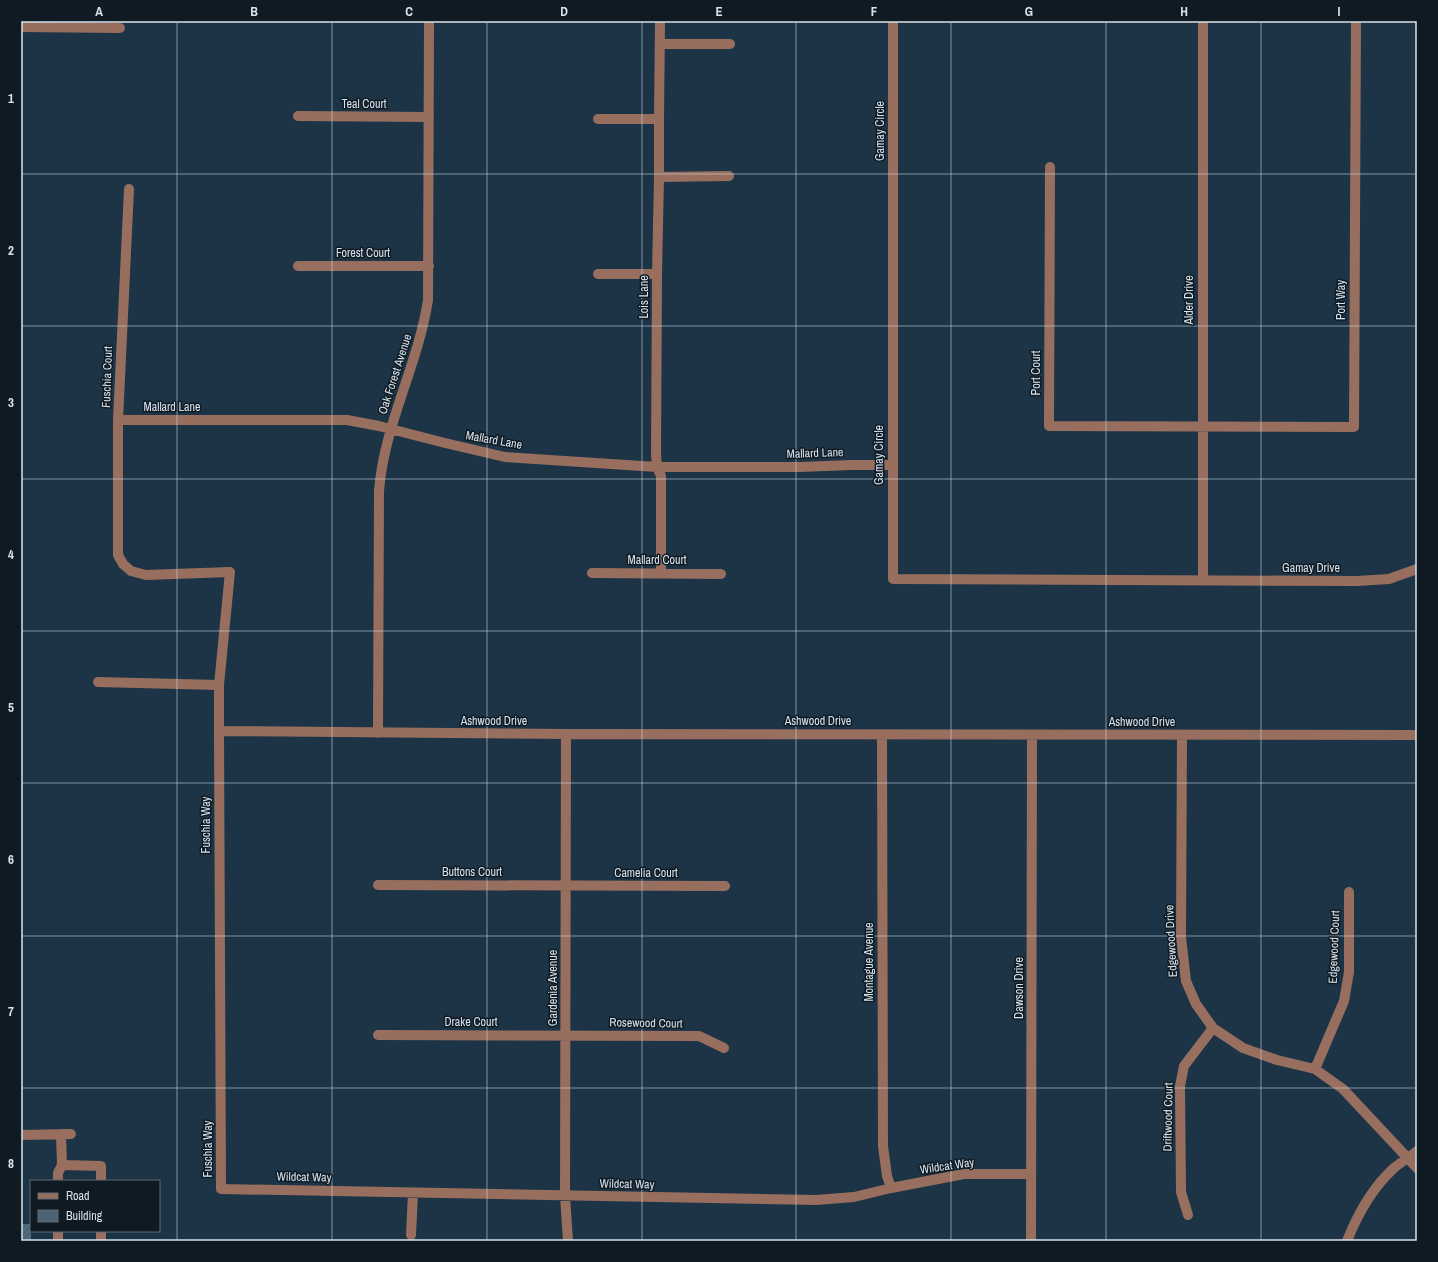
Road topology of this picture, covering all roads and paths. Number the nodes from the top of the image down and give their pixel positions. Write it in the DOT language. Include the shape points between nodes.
graph roads {
  1 [pos="429,21"];
  2 [pos="660,21"];
  3 [pos="893,21"];
  4 [pos="1203,21"];
  5 [pos="1356,21"];
  6 [pos="21,27"];
  7 [pos="120,28"];
  8 [pos="660,44"];
  9 [pos="730,44"];
  10 [pos="298,116"];
  11 [pos="429,117"];
  12 [pos="598,119"];
  13 [pos="659,119"];
  14 [pos="1050,167"];
  15 [pos="729,176"];
  16 [pos="660,177"];
  17 [pos="128,189"];
  18 [pos="298,266"];
  19 [pos="429,266"];
  20 [pos="598,274"];
  21 [pos="657,274"];
  22 [pos="118,420"];
  23 [pos="1202,426"];
  24 [pos="391,429"];
  25 [pos="892,465"];
  26 [pos="657,467"];
  27 [pos="123,564"];
  28 [pos="1417,569"];
  29 [pos="592,573"];
  30 [pos="661,574"];
  31 [pos="721,574"];
  32 [pos="1203,580"];
  33 [pos="98,682"];
  34 [pos="219,685"];
  35 [pos="219,731"];
  36 [pos="378,733"];
  37 [pos="566,734"];
  38 [pos="882,734"];
  39 [pos="1032,735"];
  40 [pos="1182,735"];
  41 [pos="1417,735"];
  42 [pos="378,885"];
  43 [pos="566,886"];
  44 [pos="725,886"];
  45 [pos="1349,892"];
  46 [pos="1213,1028"];
  47 [pos="378,1035"];
  48 [pos="565,1035"];
  49 [pos="724,1048"];
  50 [pos="1315,1069"];
  51 [pos="21,1135"];
  52 [pos="1417,1151"];
  53 [pos="1408,1158"];
  54 [pos="62,1165"];
  55 [pos="1417,1168"];
  56 [pos="1031,1174"];
  57 [pos="58,1180"];
  58 [pos="101,1180"];
  59 [pos="221,1188"];
  60 [pos="891,1188"];
  61 [pos="413,1193"];
  62 [pos="565,1196"];
  63 [pos="1188,1215"];
  64 [pos="411,1235"];
  65 [pos="568,1241"];
  66 [pos="1030,1241"];
  67 [pos="1347,1241"];
  1 -- 11 [label="street, Oak Forest Avenue"];
  2 -- 8 [label="street, Lois Lane"];
  3 -- 25 [label="street, Gamay Circle"];
  4 -- 23 [label="street, Alder Drive"];
  5 -- 23 [label="street, Port Way" via="1354,427"];
  6 -- 7 [label="street"];
  8 -- 9 [label="street"];
  8 -- 13 [label="street, Lois Lane"];
  10 -- 11 [label="street, Teal Court"];
  11 -- 19 [label="street, Oak Forest Avenue"];
  12 -- 13 [label="street"];
  13 -- 16 [label="street, Lois Lane"];
  14 -- 23 [label="street, Port Court" via="1049,426"];
  15 -- 16 [label="street"];
  16 -- 21 [label="street, Lois Lane"];
  17 -- 22 [label="street, Fuschia Court"];
  18 -- 19 [label="street, Forest Court"];
  19 -- 24 [label="street, Oak Forest Avenue" via="426,315"];
  20 -- 21 [label="street"];
  21 -- 26 [label="street, Lois Lane"];
  22 -- 24 [label="street, Mallard Lane" via="346,420"];
  22 -- 27 [label="street, Fuschia Court" via="118,555"];
  23 -- 32 [label="street, Alder Drive"];
  24 -- 26 [label="street, Mallard Lane" via="505,457"];
  24 -- 36 [label="street, Oak Forest Avenue" via="384,454 379,491"];
  25 -- 26 [label="street, Mallard Lane"];
  25 -- 32 [label="street, Gamay Circle" via="893,579"];
  26 -- 30 [label="street, Lois Lane" via="660,476"];
  27 -- 34 [label="street, Fuschia Way" via="131,571 146,575 230,572"];
  28 -- 32 [label="street, Gamay Drive" via="1389,579 1357,581"];
  29 -- 30 [label="street, Mallard Court"];
  30 -- 31 [label="street, Mallard Court"];
  33 -- 34 [label="street"];
  34 -- 35 [label="street, Fuschia Way"];
  35 -- 36 [label="street, Ashwood Drive"];
  35 -- 59 [label="street, Fuschia Way"];
  36 -- 37 [label="street, Ashwood Drive"];
  37 -- 38 [label="street, Ashwood Drive"];
  37 -- 43 [label="street, Gardenia Avenue"];
  38 -- 39 [label="street, Ashwood Drive"];
  38 -- 60 [label="street, Montague Avenue" via="883,1146"];
  39 -- 40 [label="street, Ashwood Drive"];
  39 -- 56 [label="street, Dawson Drive"];
  40 -- 41 [label="street, Ashwood Drive"];
  40 -- 46 [label="street, Edgewood Drive" via="1181,936 1186,981 1196,1004"];
  42 -- 43 [label="street, Buttons Court"];
  43 -- 44 [label="street, Camelia Court"];
  43 -- 48 [label="street, Gardenia Avenue"];
  45 -- 50 [label="street, Edgewood Court" via="1349,972 1344,1001"];
  46 -- 50 [label="street, Edgewood Drive" via="1243,1048"];
  46 -- 63 [label="street, Driftwood Court" via="1184,1066 1180,1086 1181,1192"];
  47 -- 48 [label="street, Drake Court"];
  48 -- 49 [label="street, Rosewood Court" via="699,1036"];
  48 -- 62 [label="street, Gardenia Avenue"];
  50 -- 53 [label="street, Edgewood Drive" via="1343,1089"];
  51 -- 54 [label="street" via="66,1134"];
  52 -- 53 [label="street"];
  53 -- 55 [label="street, Edgewood Drive"];
  53 -- 67 [label="street" via="1395,1167 1377,1186 1361,1210"];
  54 -- 57 [label="street"];
  54 -- 58 [label="street" via="101,1166"];
  56 -- 60 [label="street, Wildcat Way" via="964,1174"];
  56 -- 66 [label="street, Dawson Drive"];
  59 -- 61 [label="street, Wildcat Way"];
  60 -- 62 [label="street, Wildcat Way" via="854,1197 816,1200"];
  61 -- 62 [label="street, Wildcat Way"];
  61 -- 64 [label="street"];
  62 -- 65 [label="street, Gardenia Avenue"];
}
